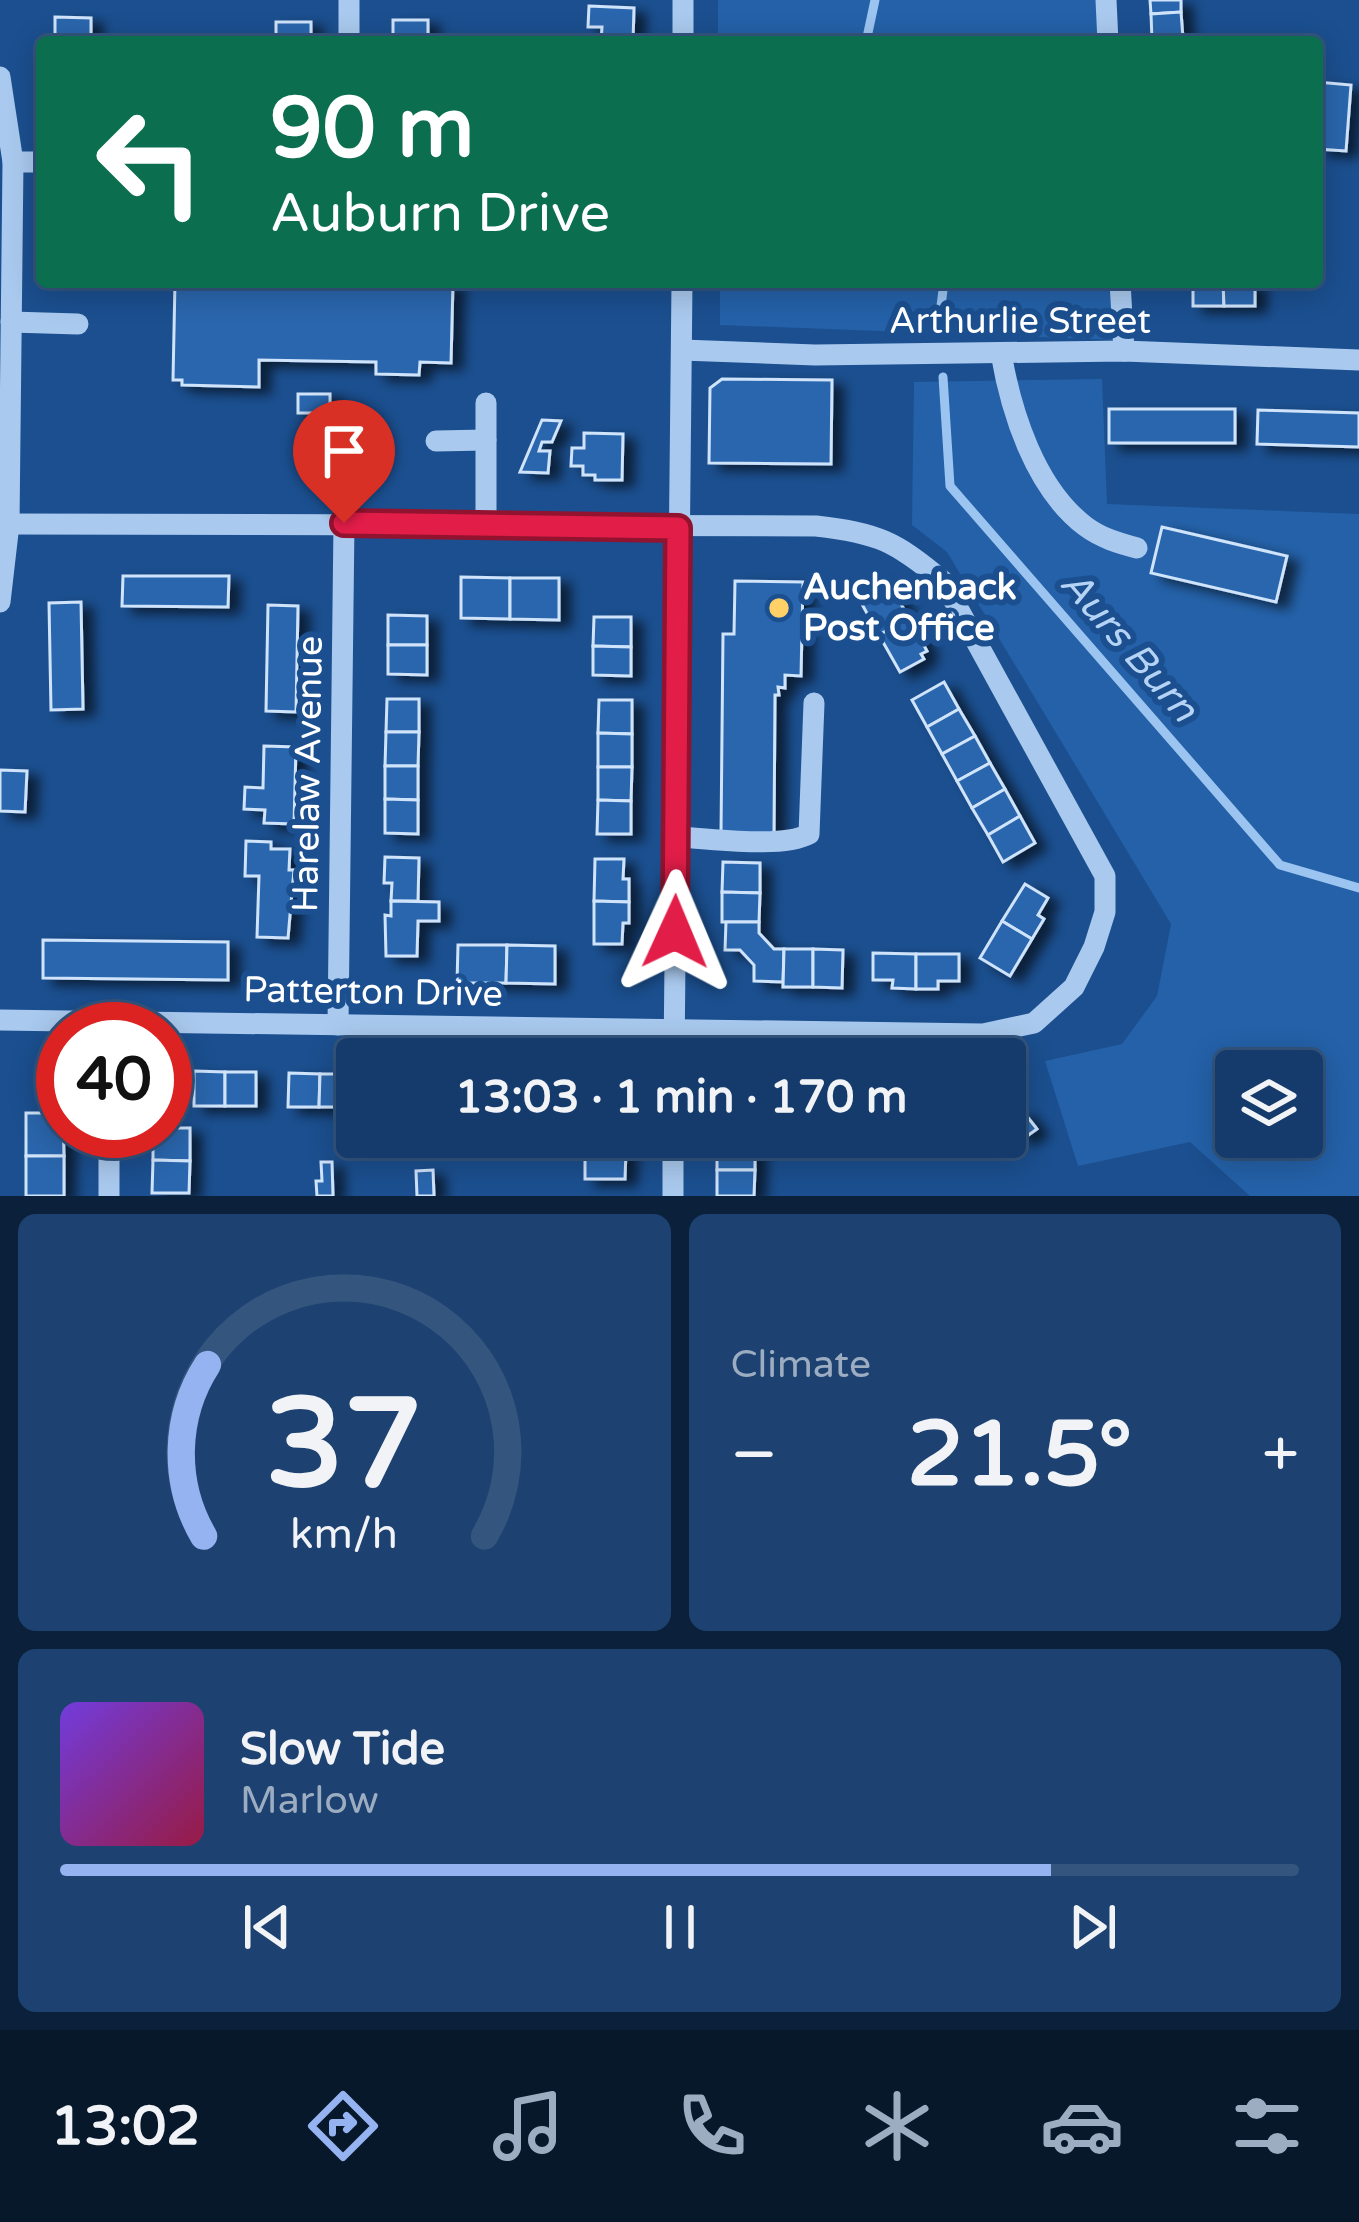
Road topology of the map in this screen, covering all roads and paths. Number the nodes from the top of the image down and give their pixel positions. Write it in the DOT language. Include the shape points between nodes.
graph roads {
  1 [pos="349,0"];
  2 [pos="683,0"];
  3 [pos="1106,0"];
  4 [pos="349,36"];
  5 [pos="683,36"];
  6 [pos="1108,36"];
  7 [pos="0,77"];
  8 [pos="13,162"];
  9 [pos="36,162"];
  10 [pos="682,288"];
  11 [pos="1120,288"];
  12 [pos="11,322"];
  13 [pos="78,324"];
  14 [pos="682,350"];
  15 [pos="1124,352"];
  16 [pos="1001,353"];
  17 [pos="1359,360"];
  18 [pos="486,403"];
  19 [pos="486,440"];
  20 [pos="436,441"];
  21 [pos="344,523"];
  22 [pos="9,524"];
  23 [pos="486,525"];
  24 [pos="678,528"];
  25 [pos="1137,548"];
  26 [pos="0,602"];
  27 [pos="814,703"];
  28 [pos="676,837"];
  29 [pos="0,1020"];
  30 [pos="36,1022"];
  31 [pos="192,1025"];
  32 [pos="338,1025"];
  33 [pos="674,1028"];
  34 [pos="674,1038"];
  35 [pos="109,1158"];
  36 [pos="674,1158"];
  37 [pos="109,1196"];
  38 [pos="673,1196"];
  1 -- 4 [label="street"];
  2 -- 5 [label="street"];
  3 -- 6 [label="street"];
  7 -- 8 [label="street"];
  8 -- 9 [label="street"];
  8 -- 12 [label="street"];
  10 -- 14 [label="street"];
  11 -- 15 [label="street"];
  12 -- 13 [label="street"];
  12 -- 22 [label="street"];
  14 -- 16 [label="street, Arthurlie Street"];
  14 -- 24 [label="street"];
  15 -- 16 [label="street, Arthurlie Street"];
  15 -- 17 [label="street, Arthurlie Street"];
  16 -- 25 [label="street" via="1019,424 1061,502 1106,539"];
  18 -- 19 [label="street"];
  19 -- 20 [label="street"];
  19 -- 23 [label="street"];
  21 -- 22 [label="street, Patterton Drive"];
  21 -- 23 [label="street, Patterton Drive"];
  21 -- 32 [label="street, Harelaw Avenue"];
  22 -- 26 [label="street"];
  23 -- 24 [label="street, Patterton Drive"];
  24 -- 28 [label="street"];
  24 -- 33 [label="street, Patterton Drive" via="872,532 943,581 1105,875 1105,912 1074,987 1034,1023 983,1034"];
  27 -- 28 [label="street" via="804,839"];
  28 -- 33 [label="street"];
  29 -- 30 [label="street, Patterton Drive"];
  31 -- 32 [label="street, Patterton Drive"];
  32 -- 33 [label="street, Patterton Drive"];
  33 -- 34 [label="street"];
  35 -- 37 [label="street"];
  36 -- 38 [label="street"];
}
